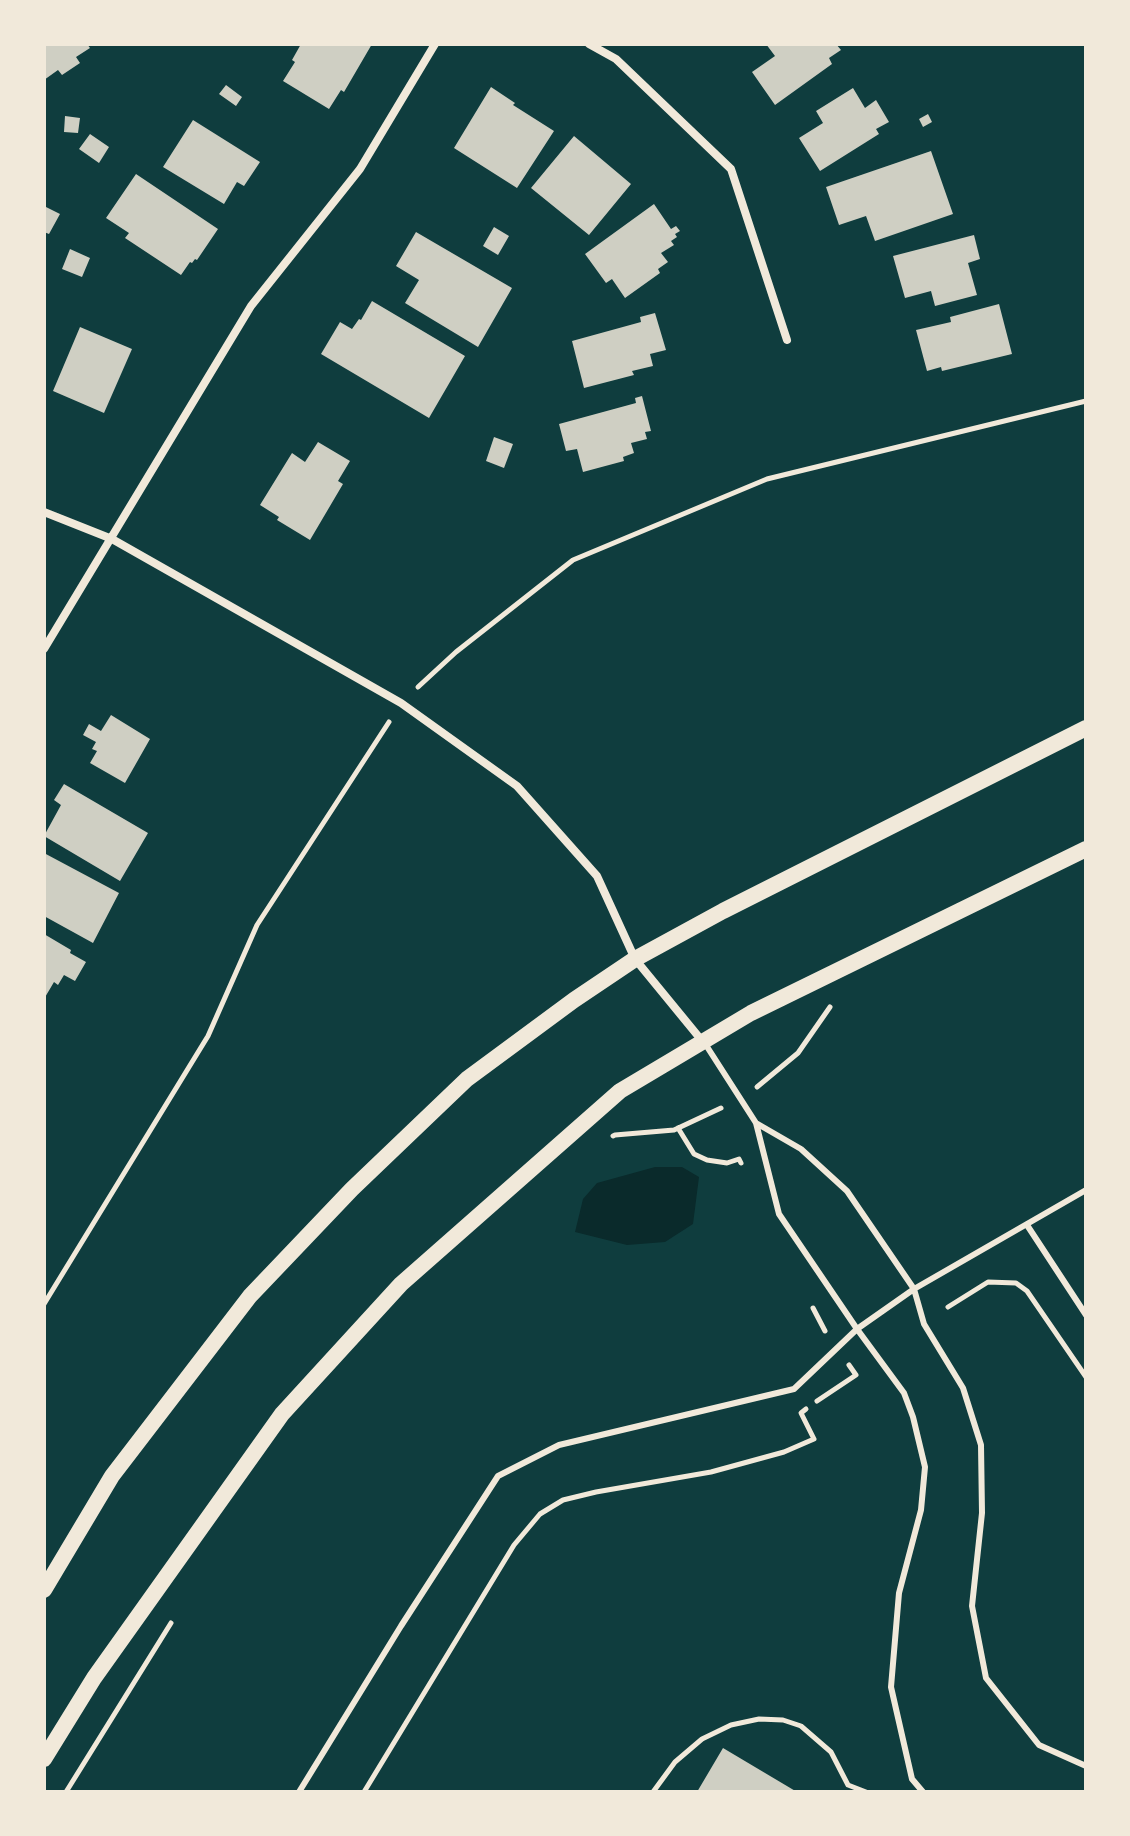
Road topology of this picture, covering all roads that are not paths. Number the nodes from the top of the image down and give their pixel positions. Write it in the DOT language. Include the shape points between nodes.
graph roads {
  1 [pos="435,44"];
  2 [pos="589,44"];
  3 [pos="787,340"];
  4 [pos="44,512"];
  5 [pos="112,539"];
  6 [pos="44,649"];
  7 [pos="1086,728"];
  8 [pos="1086,849"];
  9 [pos="635,959"];
  10 [pos="704,1042"];
  11 [pos="756,1123"];
  12 [pos="1086,1190"];
  13 [pos="1027,1225"];
  14 [pos="914,1289"];
  15 [pos="1086,1315"];
  16 [pos="857,1329"];
  17 [pos="44,1590"];
  18 [pos="44,1759"];
  19 [pos="1086,1766"];
  20 [pos="299,1792"];
  21 [pos="923,1792"];
  1 -- 5 [label="street" via="360,169 251,306"];
  2 -- 3 [label="street" via="616,59 731,169"];
  4 -- 5 [label="street"];
  5 -- 6 [label="street"];
  5 -- 9 [label="street" via="401,703 517,786 597,876"];
  7 -- 9 [label="main road"];
  8 -- 10 [label="main road" via="751,1013"];
  9 -- 10 [label="street"];
  9 -- 17 [label="main road" via="467,1079 250,1296 112,1476"];
  10 -- 11 [label="lane"];
  10 -- 18 [label="main road" via="620,1091 382,1304 282,1414 94,1678"];
  11 -- 14 [label="lane" via="801,1149 847,1191"];
  11 -- 16 [label="lane" via="779,1214"];
  12 -- 13 [label="lane"];
  13 -- 14 [label="lane"];
  13 -- 15 [label="lane"];
  14 -- 16 [label="lane"];
  14 -- 19 [label="lane" via="924,1324 963,1388 981,1445 982,1513 972,1606 986,1678 1039,1745"];
  16 -- 20 [label="lane" via="794,1389 559,1445 498,1476"];
  16 -- 21 [label="lane" via="904,1393 925,1467 921,1510 899,1593 891,1687 912,1779"];
}
